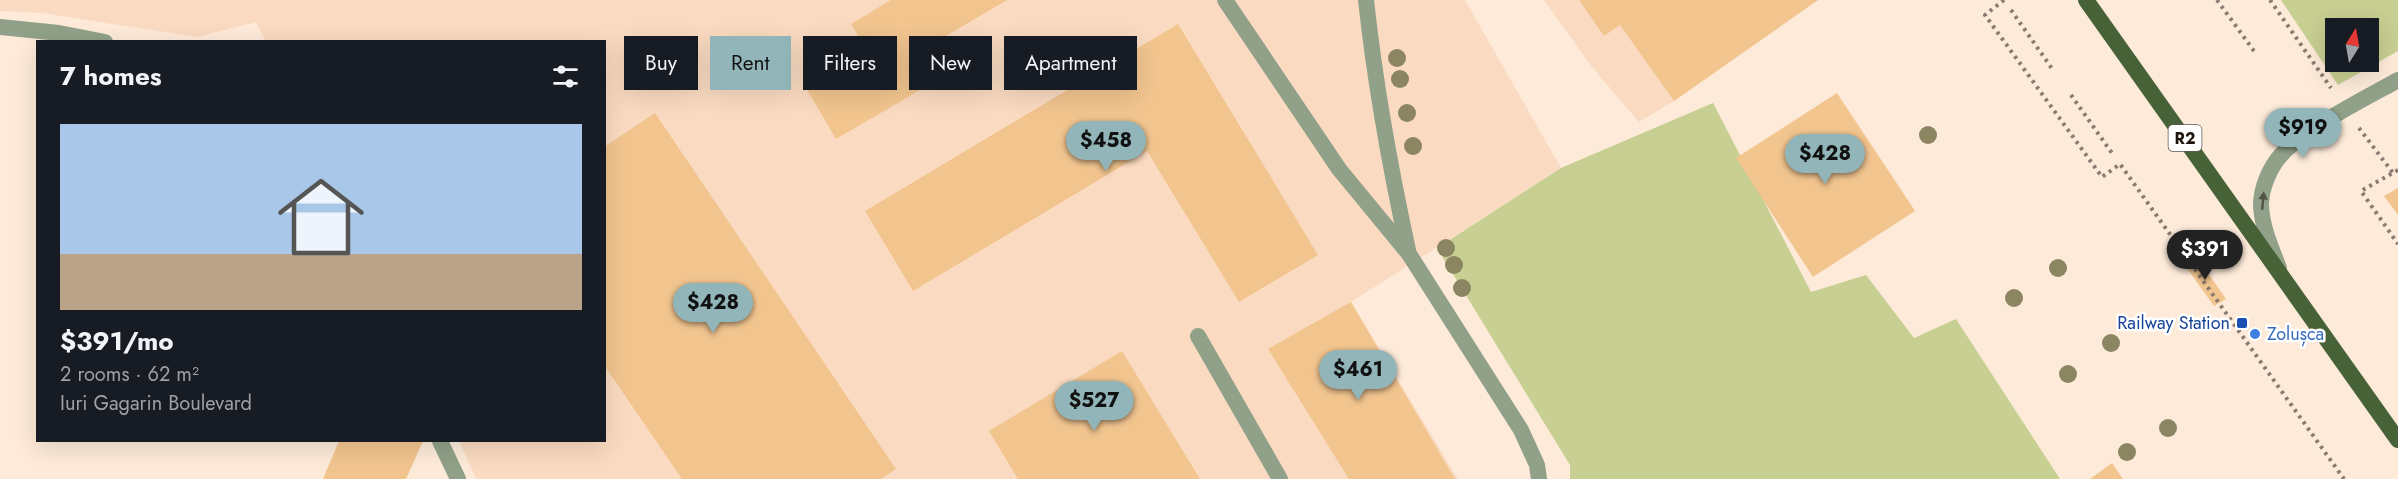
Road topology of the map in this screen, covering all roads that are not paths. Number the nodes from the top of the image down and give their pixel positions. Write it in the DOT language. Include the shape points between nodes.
graph roads {
  1 [pos="1225,0"];
  2 [pos="1366,0"];
  3 [pos="2086,0"];
  4 [pos="0,27"];
  5 [pos="90,40"];
  6 [pos="2398,80"];
  7 [pos="1409,254"];
  8 [pos="2283,277"];
  9 [pos="1198,336"];
  10 [pos="2398,440"];
  11 [pos="440,442"];
  12 [pos="458,479"];
  13 [pos="1280,479"];
  14 [pos="1539,479"];
  1 -- 7 [label="street" via="1339,169"];
  2 -- 7 [label="street" via="1382,122"];
  3 -- 8 [label="main road, R2"];
  4 -- 5 [label="street"];
  8 -- 6 [label="street, one-way" via="2264,230 2261,204 2267,177 2281,155 2301,138"];
  7 -- 14 [label="street" via="1521,430"];
  8 -- 10 [label="main road, R2"];
  9 -- 13 [label="street"];
  11 -- 12 [label="street"];
}
